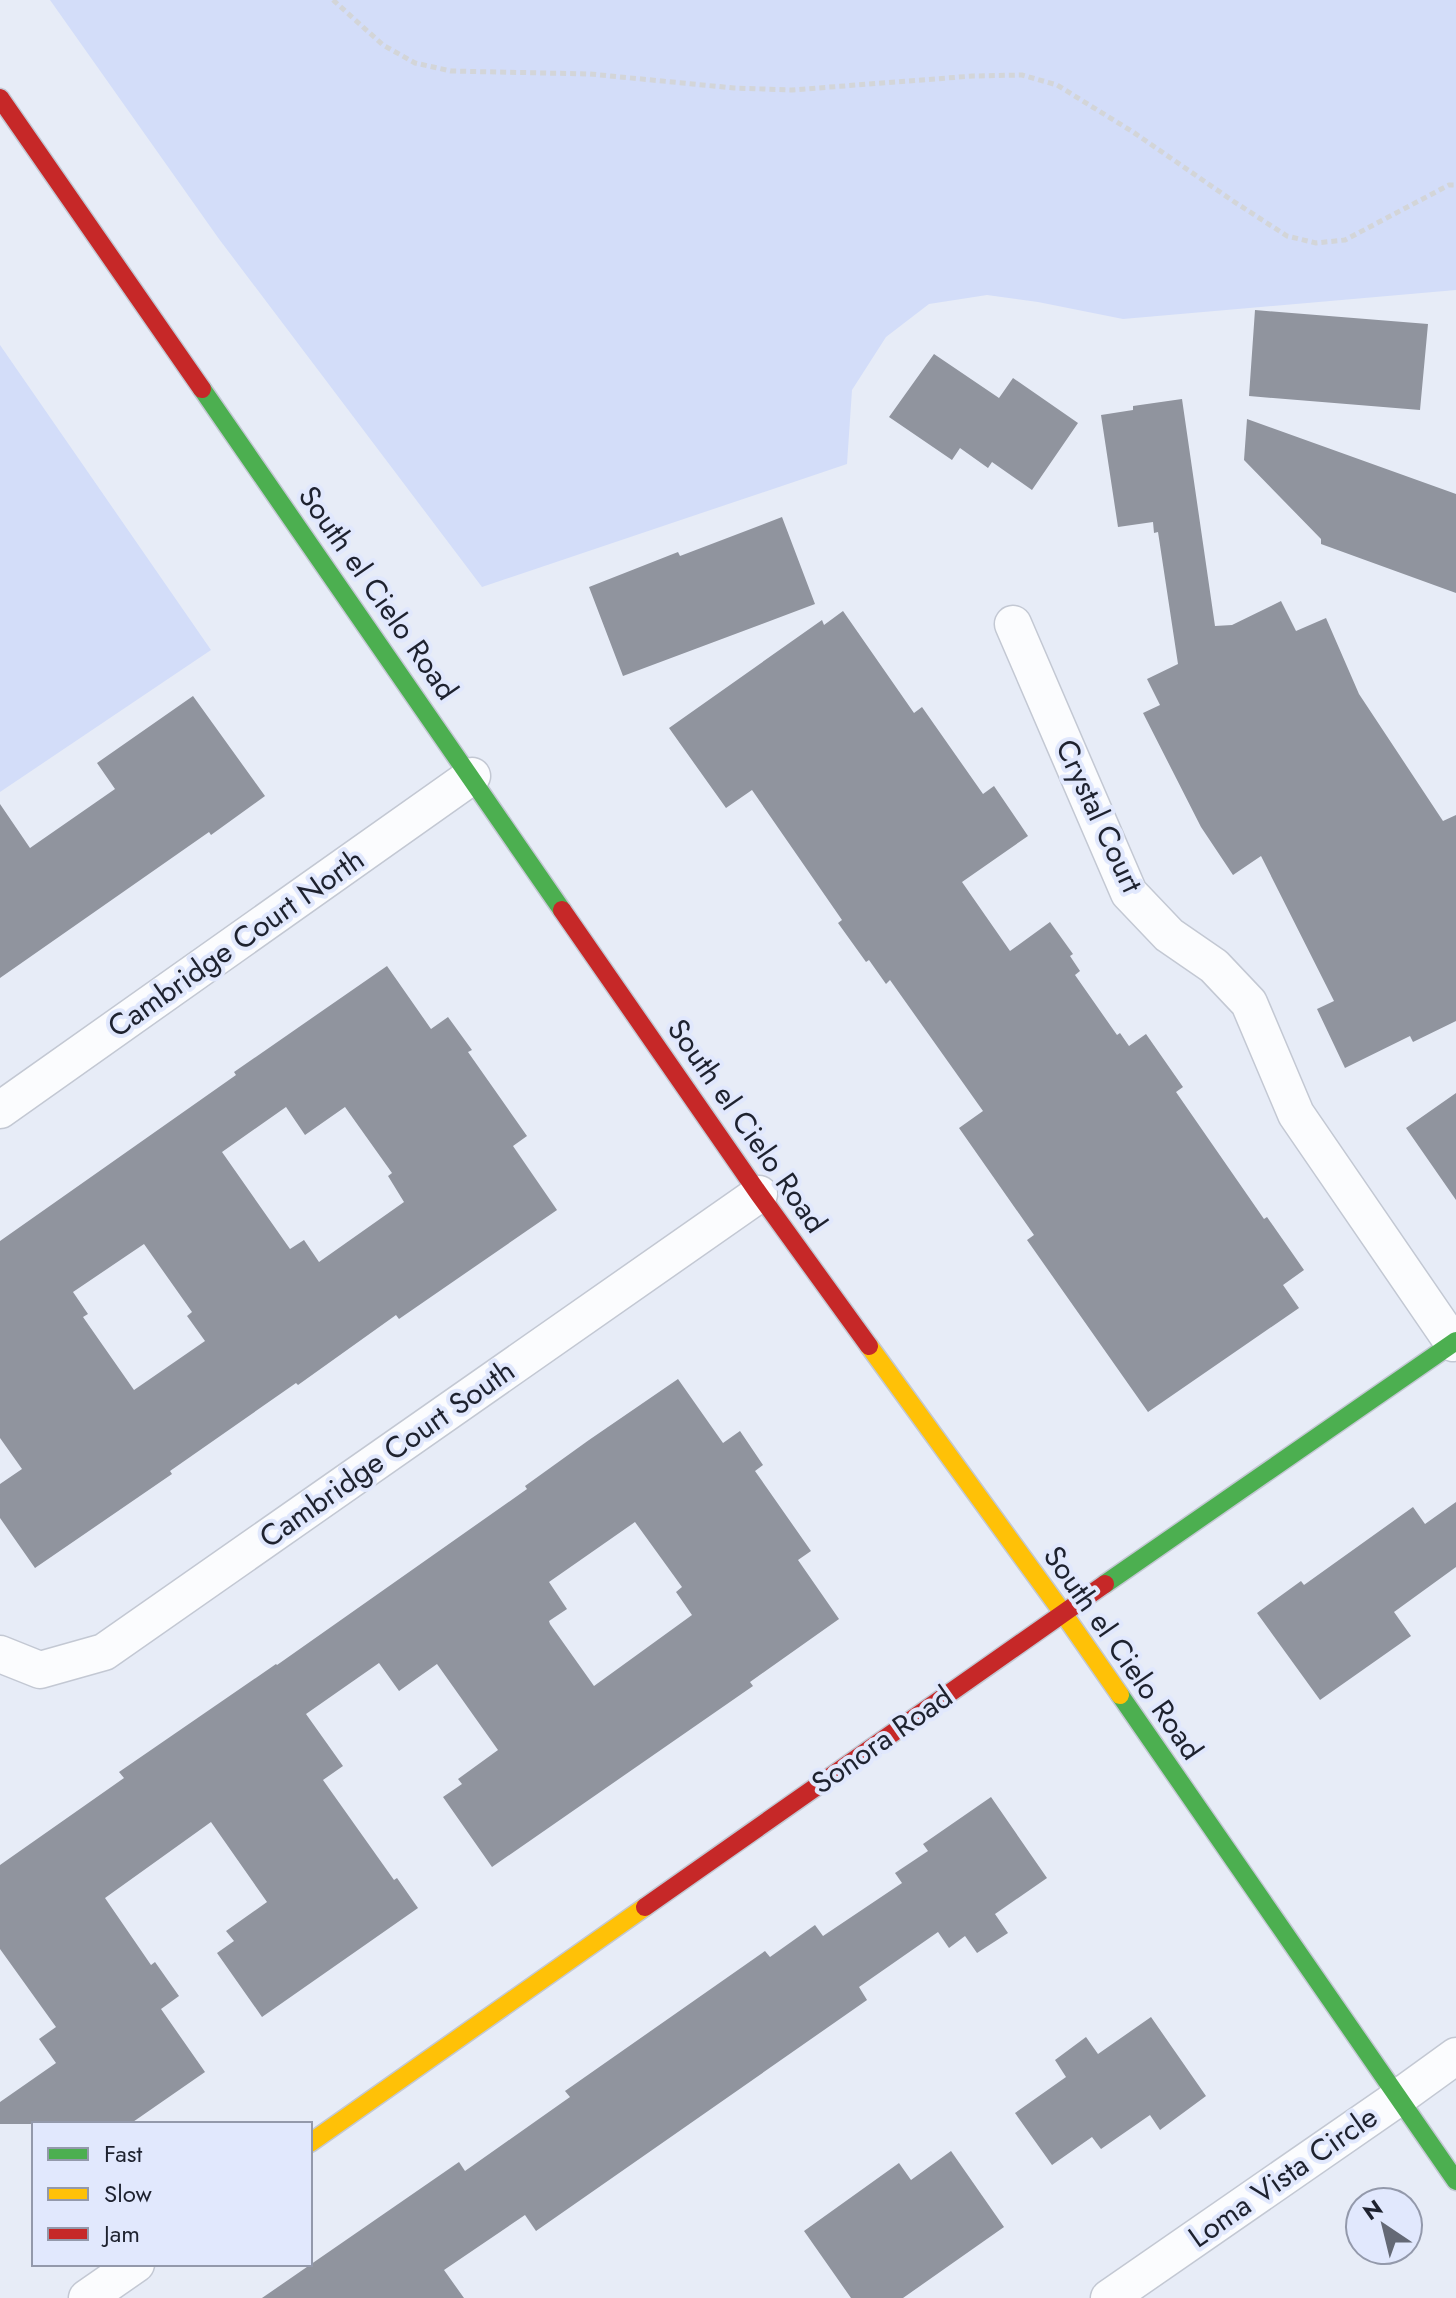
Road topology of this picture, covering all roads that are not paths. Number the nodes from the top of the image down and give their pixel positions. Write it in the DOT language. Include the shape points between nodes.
graph roads {
  1 [pos="0,98"];
  2 [pos="1013,624"];
  3 [pos="472,776"];
  4 [pos="0,1110"];
  5 [pos="759,1194"];
  6 [pos="1454,1342"];
  7 [pos="1063,1613"];
  8 [pos="0,1654"];
  9 [pos="1456,2056"];
  10 [pos="1398,2098"];
  11 [pos="312,2142"];
  12 [pos="1456,2181"];
  13 [pos="133,2266"];
  14 [pos="87,2298"];
  15 [pos="1109,2298"];
  1 -- 3 [label="street, South el Cielo Road"];
  2 -- 6 [label="street, Crystal Court" via="1129,893 1249,1003 1296,1114"];
  3 -- 4 [label="street, Cambridge Court North"];
  3 -- 5 [label="street, South el Cielo Road"];
  5 -- 7 [label="street, South el Cielo Road"];
  5 -- 8 [label="street, Cambridge Court South" via="104,1652 40,1670"];
  6 -- 7 [label="street, Sonora Road"];
  7 -- 10 [label="street, South el Cielo Road"];
  7 -- 11 [label="street, Sonora Road"];
  9 -- 10 [label="street, Loma Vista Circle"];
  10 -- 12 [label="street, South el Cielo Road"];
  10 -- 15 [label="street, Loma Vista Circle"];
  13 -- 14 [label="street"];
}
